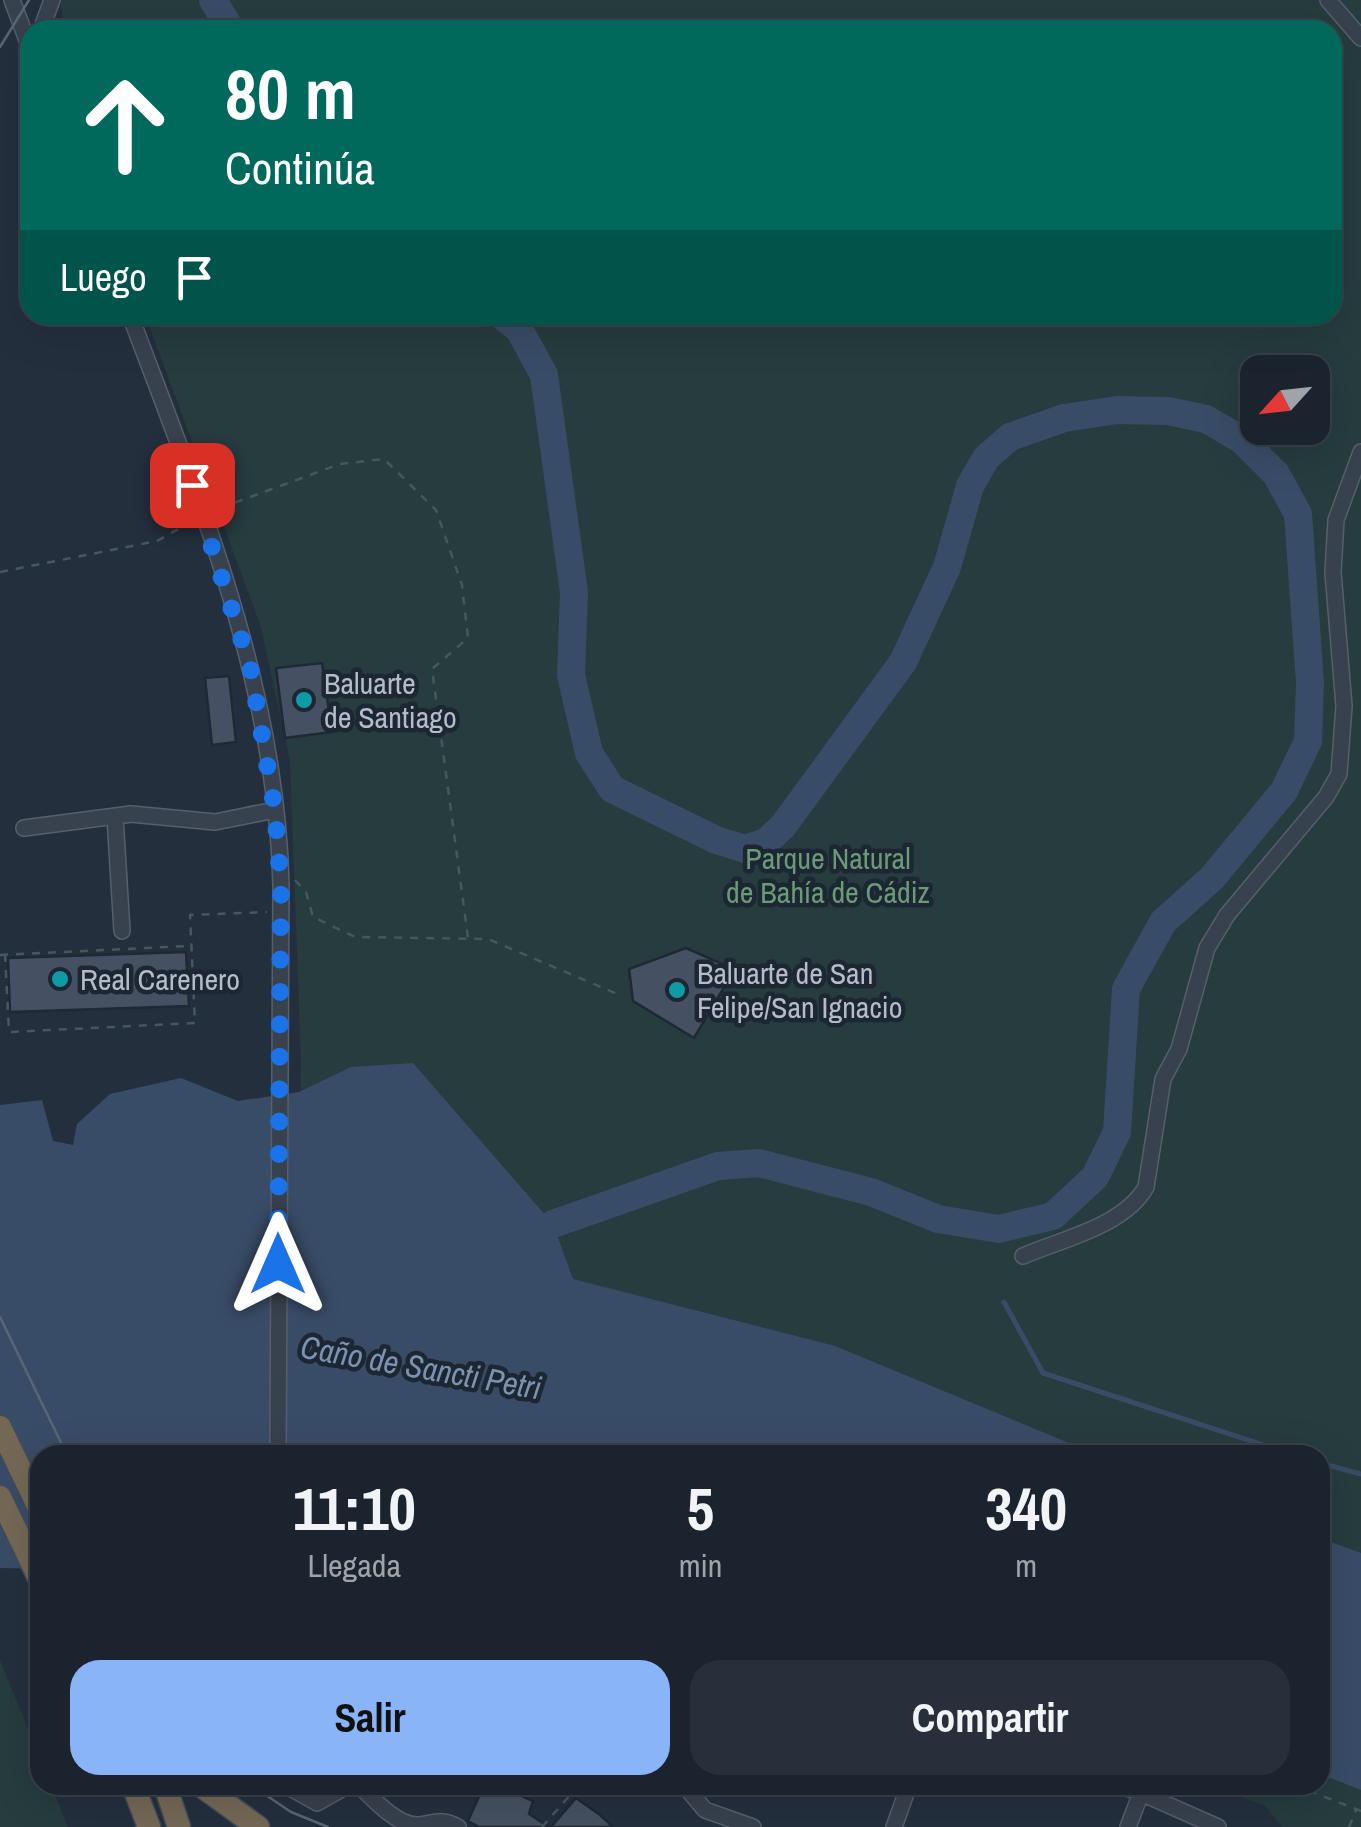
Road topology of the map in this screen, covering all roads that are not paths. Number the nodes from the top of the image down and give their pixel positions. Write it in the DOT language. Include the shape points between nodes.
graph roads {
  1 [pos="1328,0"];
  2 [pos="1361,38"];
  3 [pos="134,325"];
  4 [pos="1361,452"];
  5 [pos="275,810"];
  6 [pos="116,818"];
  7 [pos="24,828"];
  8 [pos="122,932"];
  9 [pos="1023,1256"];
  10 [pos="0,1427"];
  11 [pos="278,1445"];
  12 [pos="30,1489"];
  13 [pos="0,1497"];
  14 [pos="30,1559"];
  15 [pos="137,1795"];
  16 [pos="169,1795"];
  17 [pos="214,1795"];
  18 [pos="302,1795"];
  19 [pos="332,1795"];
  20 [pos="371,1795"];
  21 [pos="692,1795"];
  22 [pos="905,1795"];
  23 [pos="1139,1795"];
  24 [pos="1145,1795"];
  25 [pos="705,1810"];
  26 [pos="149,1827"];
  27 [pos="180,1827"];
  28 [pos="258,1827"];
  29 [pos="458,1827"];
  30 [pos="713,1827"];
  31 [pos="753,1827"];
  32 [pos="894,1827"];
  33 [pos="1128,1827"];
  34 [pos="1218,1827"];
  1 -- 2 [label="street"];
  3 -- 5 [label="street" via="250,666"];
  4 -- 9 [label="street" via="1336,520 1333,572 1344,706 1339,774 1207,948 1179,1049 1163,1078 1140,1198 1121,1214"];
  5 -- 6 [label="street" via="215,822"];
  5 -- 11 [label="street" via="281,878"];
  6 -- 7 [label="street"];
  6 -- 8 [label="street"];
  10 -- 12 [label="highway"];
  13 -- 14 [label="highway"];
  15 -- 26 [label="highway"];
  16 -- 27 [label="highway"];
  17 -- 28 [label="highway"];
  18 -- 19 [label="street" via="317,1804"];
  20 -- 29 [label="street" via="406,1823 439,1820"];
  21 -- 25 [label="street"];
  22 -- 32 [label="street"];
  23 -- 33 [label="street"];
  24 -- 34 [label="street"];
  25 -- 30 [label="street"];
  25 -- 31 [label="street"];
}
